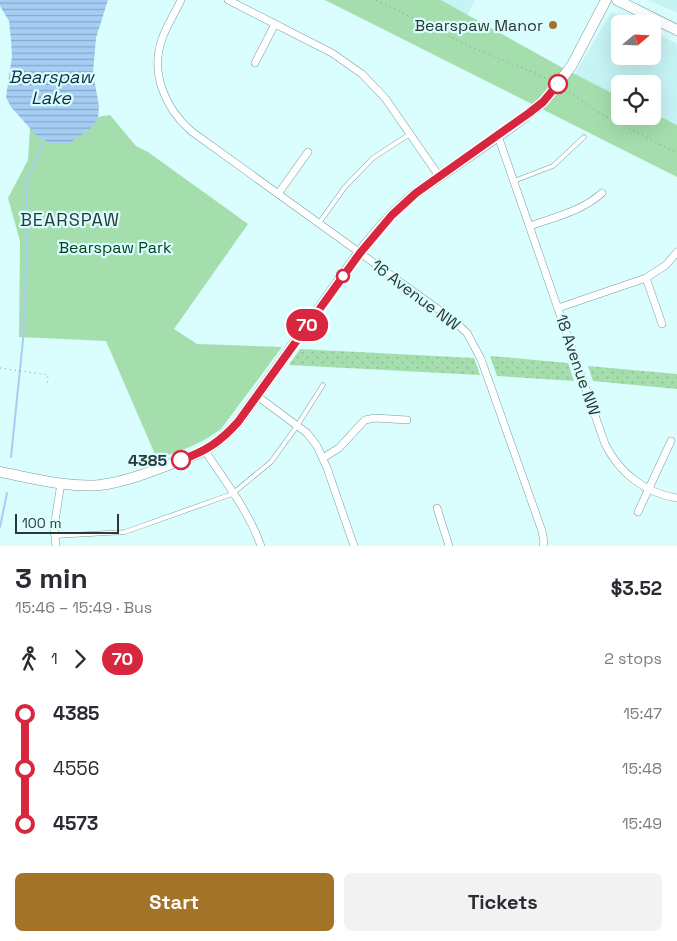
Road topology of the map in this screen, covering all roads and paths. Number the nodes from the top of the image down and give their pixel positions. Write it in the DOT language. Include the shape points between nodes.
graph roads {
  1 [pos="181,0"];
  2 [pos="228,0"];
  3 [pos="376,0"];
  4 [pos="606,0"];
  5 [pos="617,0"];
  6 [pos="275,24"];
  7 [pos="677,30"];
  8 [pos="254,63"];
  9 [pos="558,84"];
  10 [pos="410,134"];
  11 [pos="498,136"];
  12 [pos="584,137"];
  13 [pos="308,152"];
  14 [pos="677,153"];
  15 [pos="439,176"];
  16 [pos="514,181"];
  17 [pos="602,193"];
  18 [pos="278,194"];
  19 [pos="319,223"];
  20 [pos="530,226"];
  21 [pos="677,252"];
  22 [pos="360,253"];
  23 [pos="646,278"];
  24 [pos="558,308"];
  25 [pos="662,324"];
  26 [pos="0,368"];
  27 [pos="47,384"];
  28 [pos="323,385"];
  29 [pos="256,396"];
  30 [pos="407,420"];
  31 [pos="297,426"];
  32 [pos="671,442"];
  33 [pos="205,450"];
  34 [pos="323,458"];
  35 [pos="0,472"];
  36 [pos="61,483"];
  37 [pos="649,489"];
  38 [pos="232,494"];
  39 [pos="677,498"];
  40 [pos="437,508"];
  41 [pos="638,512"];
  42 [pos="54,536"];
  43 [pos="258,545"];
  44 [pos="56,546"];
  45 [pos="354,546"];
  46 [pos="449,546"];
  47 [pos="543,546"];
  1 -- 18 [label="street, 16 Avenue NW" via="159,50 158,69 168,104 182,122"];
  2 -- 6 [label="street"];
  3 -- 9 [label="path" via="469,46"];
  4 -- 9 [label="street" via="580,51"];
  5 -- 7 [label="street"];
  6 -- 8 [label="street"];
  6 -- 10 [label="street" via="332,53 362,74 385,98"];
  9 -- 11 [label="street" via="543,102"];
  9 -- 14 [label="path" via="598,112"];
  10 -- 15 [label="street"];
  10 -- 19 [label="lane" via="373,158 345,187"];
  11 -- 15 [label="street"];
  11 -- 16 [label="street, 18 Avenue NW"];
  12 -- 16 [label="lane" via="553,166"];
  13 -- 18 [label="street"];
  15 -- 22 [label="street" via="404,203"];
  16 -- 20 [label="street, 18 Avenue NW"];
  17 -- 20 [label="street" via="580,208"];
  18 -- 19 [label="street, 16 Avenue NW"];
  19 -- 22 [label="street, 16 Avenue NW"];
  20 -- 24 [label="street, 18 Avenue NW"];
  21 -- 23 [label="street" via="666,265"];
  22 -- 29 [label="street"];
  22 -- 47 [label="street, 16 Avenue NW" via="453,320 472,340 538,522"];
  23 -- 24 [label="street"];
  23 -- 25 [label="street"];
  24 -- 37 [label="street, 18 Avenue NW" via="605,444 620,468"];
  26 -- 27 [label="path" via="48,374"];
  28 -- 31 [label="lane"];
  29 -- 31 [label="street"];
  29 -- 33 [label="street" via="234,426"];
  30 -- 34 [label="street" via="364,420 339,448"];
  31 -- 34 [label="street" via="312,439"];
  31 -- 38 [label="lane" via="265,468"];
  32 -- 37 [label="street"];
  33 -- 36 [label="street" via="117,482 92,485"];
  33 -- 38 [label="street"];
  34 -- 45 [label="street"];
  35 -- 36 [label="street"];
  36 -- 42 [label="street"];
  37 -- 39 [label="street, 18 Avenue NW"];
  37 -- 41 [label="street"];
  38 -- 42 [label="lane" via="124,532"];
  38 -- 43 [label="street" via="252,525"];
  40 -- 46 [label="street"];
  42 -- 44 [label="street"];
}
